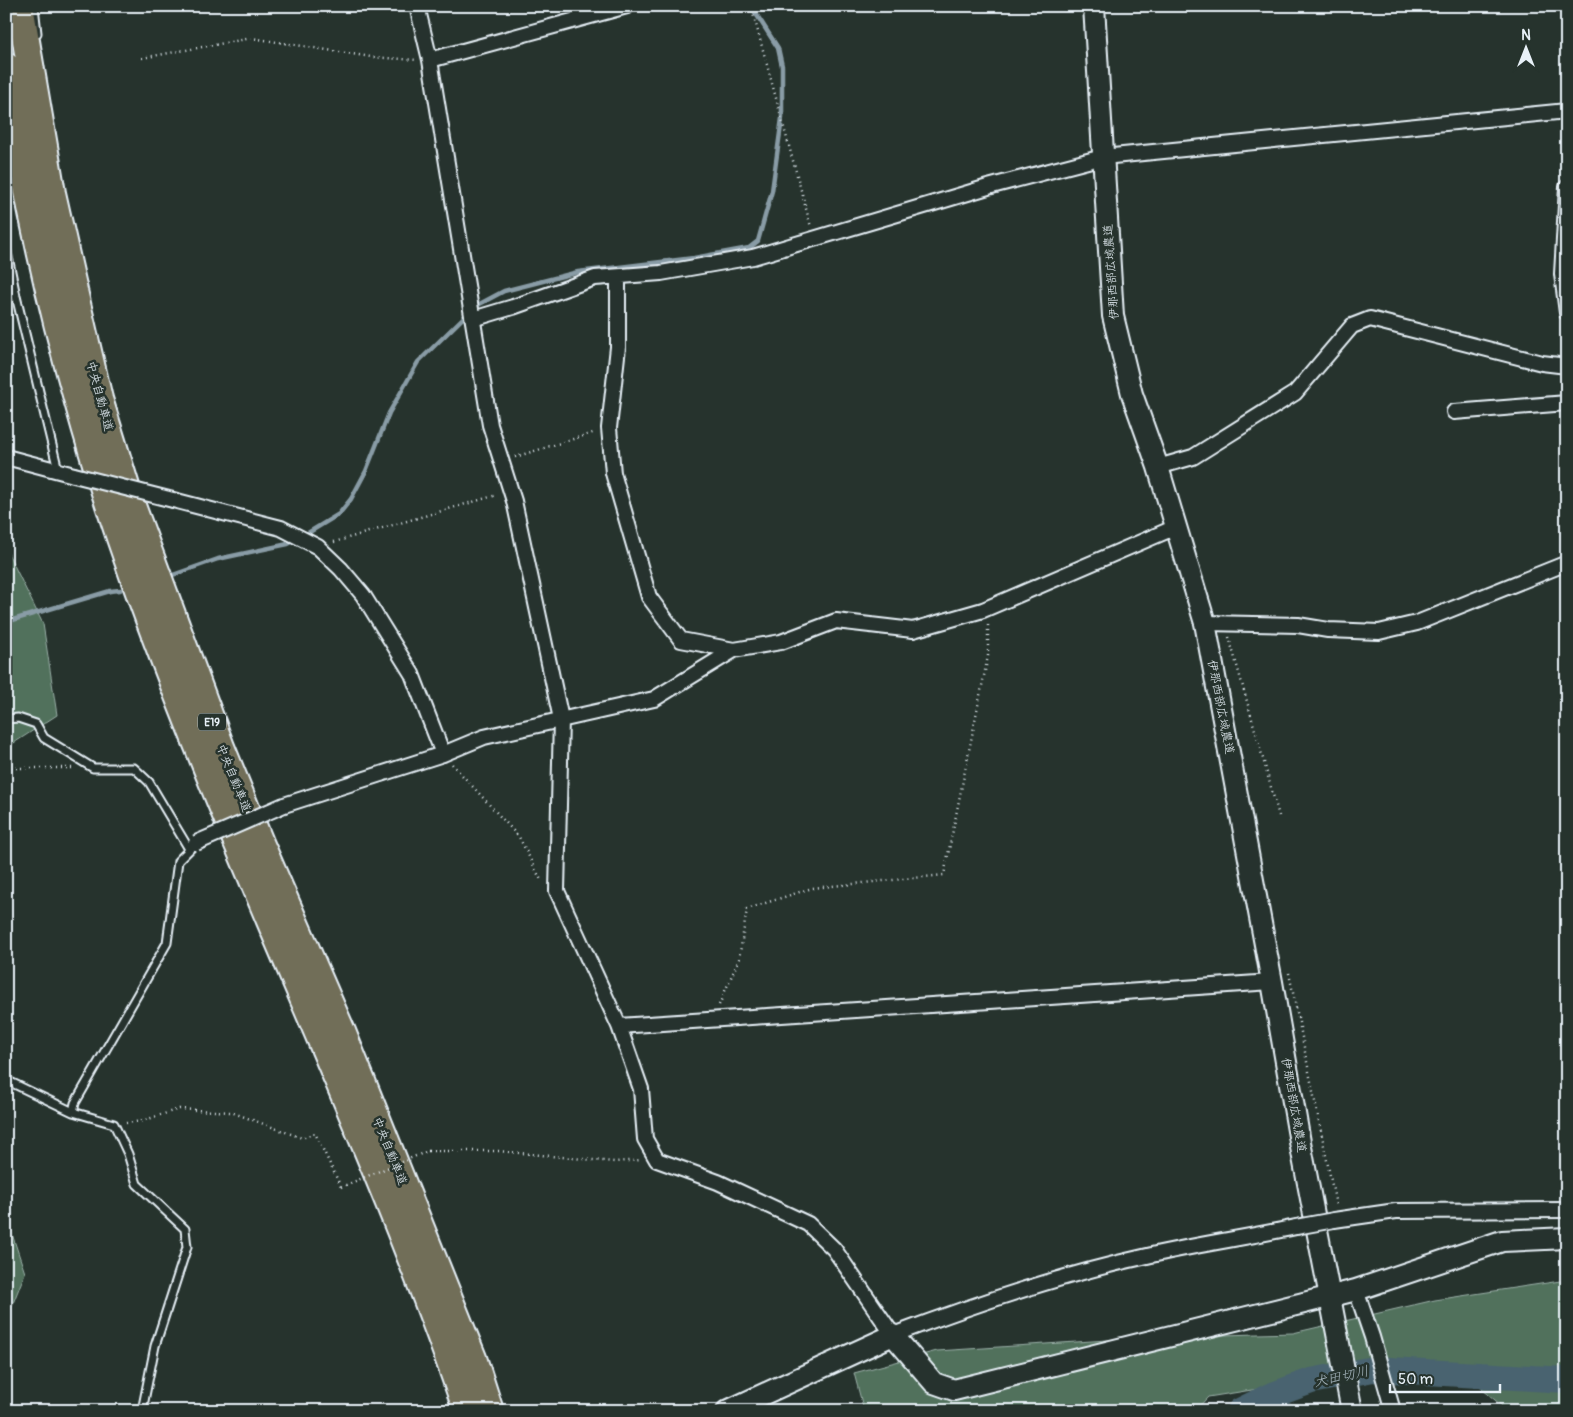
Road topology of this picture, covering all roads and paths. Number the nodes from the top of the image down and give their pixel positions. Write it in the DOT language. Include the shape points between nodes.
graph roads {
  1 [pos="20,6"];
  2 [pos="34,6"];
  3 [pos="417,6"];
  4 [pos="627,6"];
  5 [pos="751,6"];
  6 [pos="1094,6"];
  7 [pos="38,40"];
  8 [pos="142,58"];
  9 [pos="430,60"];
  10 [pos="6,66"];
  11 [pos="1567,111"];
  12 [pos="6,118"];
  13 [pos="1103,156"];
  14 [pos="1567,187"];
  15 [pos="30,196"];
  16 [pos="814,238"];
  17 [pos="6,247"];
  18 [pos="618,277"];
  19 [pos="1567,313"];
  20 [pos="473,318"];
  21 [pos="1567,366"];
  22 [pos="1567,403"];
  23 [pos="1454,412"];
  24 [pos="609,428"];
  25 [pos="6,456"];
  26 [pos="502,462"];
  27 [pos="1158,467"];
  28 [pos="58,470"];
  29 [pos="511,491"];
  30 [pos="1176,527"];
  31 [pos="318,547"];
  32 [pos="1567,563"];
  33 [pos="988,608"];
  34 [pos="1215,624"];
  35 [pos="734,650"];
  36 [pos="561,719"];
  37 [pos="6,720"];
  38 [pos="443,754"];
  39 [pos="6,768"];
  40 [pos="93,768"];
  41 [pos="1280,816"];
  42 [pos="193,846"];
  43 [pos="559,896"];
  44 [pos="1289,970"];
  45 [pos="1272,982"];
  46 [pos="712,1020"];
  47 [pos="619,1026"];
  48 [pos="6,1080"];
  49 [pos="73,1112"];
  50 [pos="114,1124"];
  51 [pos="657,1160"];
  52 [pos="1567,1210"];
  53 [pos="1336,1220"];
  54 [pos="1567,1238"];
  55 [pos="1356,1290"];
  56 [pos="1329,1296"];
  57 [pos="893,1335"];
  58 [pos="1391,1408"];
  59 [pos="1352,1409"];
  60 [pos="142,1411"];
  61 [pos="467,1411"];
  62 [pos="490,1411"];
  63 [pos="727,1411"];
  1 -- 62 [label="highway, 中央自動車道 / E19" via="99,400 135,515 260,846 342,1034 473,1358"];
  2 -- 7 [label="lane"];
  3 -- 9 [label="street"];
  4 -- 9 [label="street"];
  5 -- 16 [label="path"];
  6 -- 13 [label="street, 伊那西部広域農道"];
  8 -- 9 [label="path" via="252,38 371,57"];
  9 -- 20 [label="street"];
  10 -- 15 [label="highway, 中央自動車道 / E19"];
  11 -- 13 [label="street"];
  12 -- 15 [label="lane" via="17,163"];
  13 -- 16 [label="street"];
  13 -- 27 [label="street, 伊那西部広域農道" via="1113,316 1132,394"];
  14 -- 19 [label="street" via="1562,274"];
  15 -- 61 [label="highway, 中央自動車道 / E19" via="78,404 155,633 200,753 402,1240"];
  16 -- 18 [label="street" via="752,257"];
  17 -- 28 [label="lane"];
  18 -- 20 [label="street" via="595,278"];
  18 -- 24 [label="street" via="618,347"];
  20 -- 26 [label="street" via="490,425"];
  21 -- 27 [label="street" via="1370,319 1352,326 1295,393 1194,457"];
  22 -- 23 [label="street"];
  24 -- 26 [label="path"];
  24 -- 35 [label="street" via="614,473 649,597 681,640"];
  25 -- 28 [label="street"];
  26 -- 29 [label="street"];
  27 -- 30 [label="street, 伊那西部広域農道"];
  28 -- 31 [label="street, bridge" via="281,528"];
  29 -- 31 [label="path"];
  29 -- 36 [label="street"];
  30 -- 33 [label="street"];
  30 -- 34 [label="street, 伊那西部広域農道"];
  31 -- 38 [label="street" via="363,595 412,674"];
  32 -- 34 [label="street" via="1416,624 1380,632 1298,625"];
  33 -- 35 [label="street" via="913,630 836,620 781,642"];
  33 -- 46 [label="path" via="988,656 944,875 812,888 747,909 739,959"];
  34 -- 41 [label="path"];
  34 -- 45 [label="street, 伊那西部広域農道"];
  35 -- 36 [label="street" via="654,699"];
  36 -- 38 [label="street" via="484,737"];
  36 -- 43 [label="street"];
  37 -- 40 [label="lane" via="18,718 36,724 44,738"];
  38 -- 42 [label="street, bridge" via="284,805"];
  38 -- 43 [label="path" via="519,838 552,900"];
  39 -- 40 [label="path"];
  40 -- 42 [label="lane" via="134,768 149,782"];
  42 -- 49 [label="lane" via="178,861 167,944 74,1103"];
  43 -- 47 [label="street"];
  44 -- 53 [label="path"];
  45 -- 46 [label="street"];
  45 -- 56 [label="street, 伊那西部広域農道"];
  46 -- 47 [label="street"];
  47 -- 51 [label="street" via="641,1089 645,1138"];
  48 -- 49 [label="lane"];
  49 -- 50 [label="lane"];
  50 -- 51 [label="path, bridge" via="179,1109 231,1112 302,1138 315,1133 341,1187 428,1151 499,1151 614,1162"];
  50 -- 60 [label="lane" via="128,1154 136,1184 186,1229 187,1247 155,1346"];
  51 -- 57 [label="street" via="718,1182 808,1224 834,1249"];
  52 -- 53 [label="street" via="1396,1212"];
  53 -- 57 [label="street, bridge" via="1143,1256 1037,1284"];
  54 -- 55 [label="street" via="1502,1241"];
  55 -- 56 [label="street"];
  55 -- 58 [label="street"];
  56 -- 57 [label="street" via="954,1390 934,1383"];
  56 -- 59 [label="street, 伊那西部広域農道"];
  57 -- 63 [label="street"];
}
